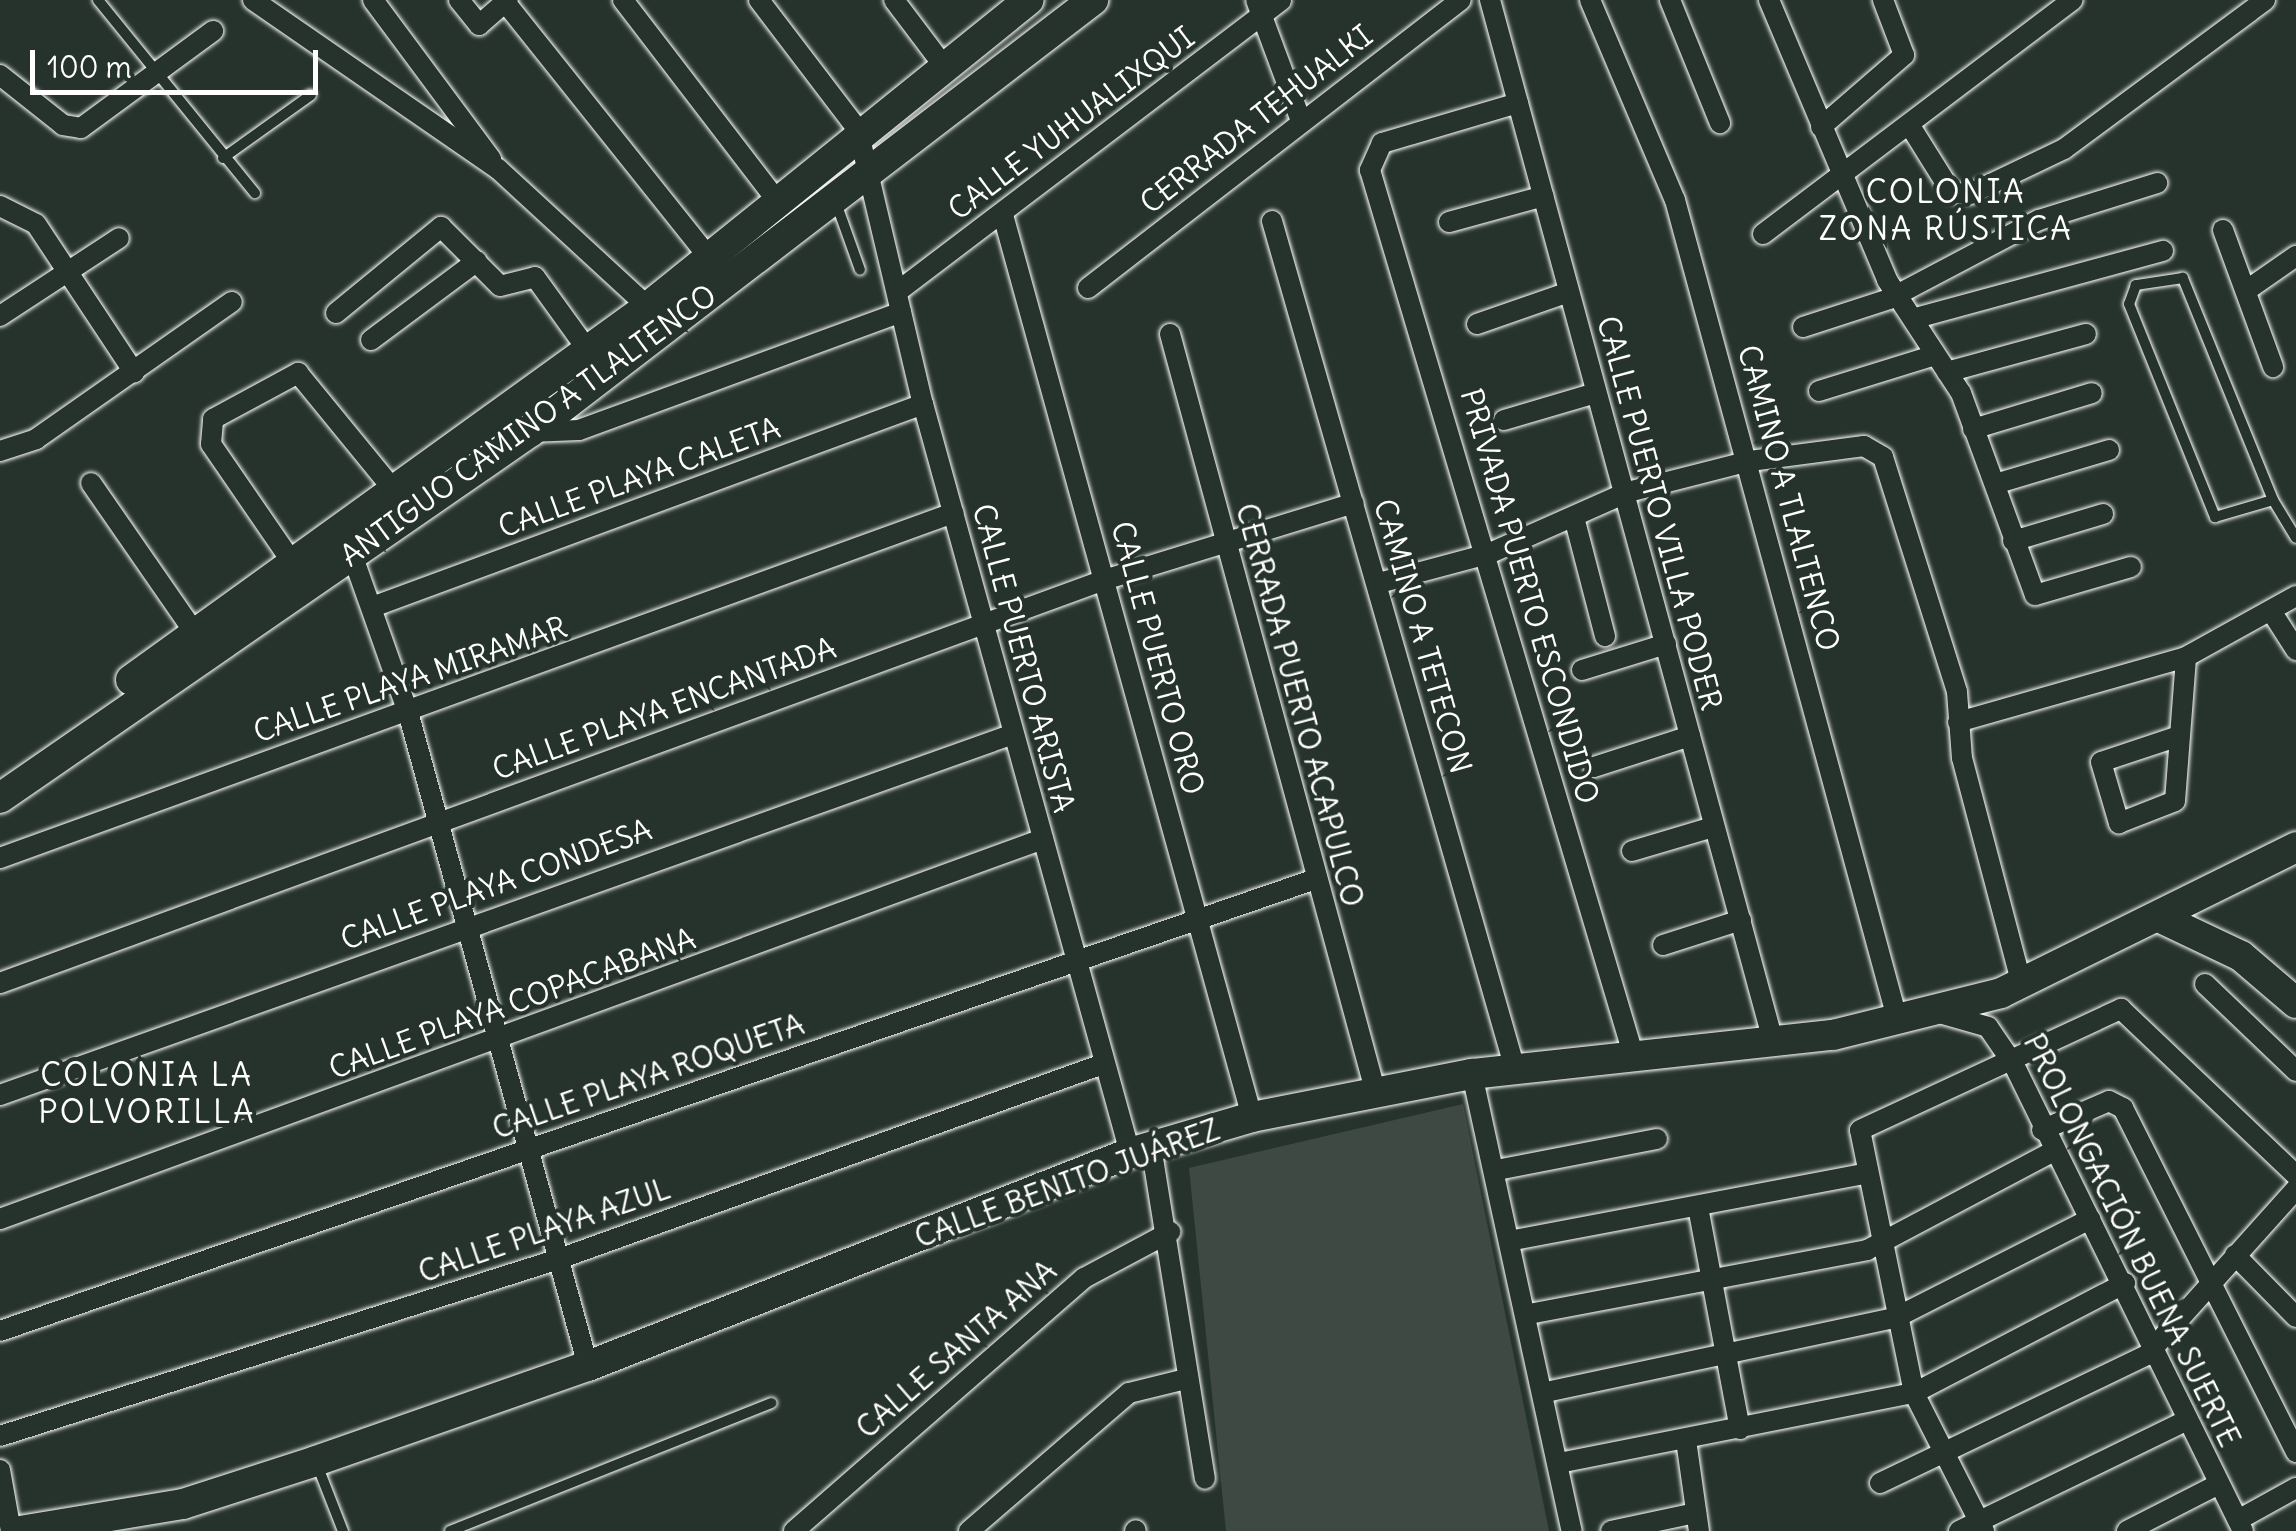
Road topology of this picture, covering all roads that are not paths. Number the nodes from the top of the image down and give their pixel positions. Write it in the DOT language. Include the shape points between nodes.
graph roads {
  1 [pos="98,0"];
  2 [pos="252,0"];
  3 [pos="373,0"];
  4 [pos="459,0"];
  5 [pos="623,0"];
  6 [pos="760,0"];
  7 [pos="894,0"];
  8 [pos="1029,0"];
  9 [pos="1092,0"];
  10 [pos="1281,0"];
  11 [pos="1461,0"];
  12 [pos="1490,0"];
  13 [pos="1590,0"];
  14 [pos="1670,0"];
  15 [pos="1769,0"];
  16 [pos="1883,0"];
  17 [pos="2072,0"];
  18 [pos="2266,0"];
  19 [pos="507,1"];
  20 [pos="1259,7"];
  21 [pos="212,31"];
  22 [pos="944,66"];
  23 [pos="0,75"];
  24 [pos="157,77"];
  25 [pos="311,95"];
  26 [pos="1518,103"];
  27 [pos="1301,120"];
  28 [pos="1720,123"];
  29 [pos="1821,127"];
  30 [pos="1912,129"];
  31 [pos="858,130"];
  32 [pos="223,158"];
  33 [pos="498,168"];
  34 [pos="864,178"];
  35 [pos="1843,179"];
  36 [pos="2157,183"];
  37 [pos="254,194"];
  38 [pos="1544,196"];
  39 [pos="834,199"];
  40 [pos="776,201"];
  41 [pos="0,206"];
  42 [pos="1003,215"];
  43 [pos="1272,221"];
  44 [pos="1449,222"];
  45 [pos="2223,230"];
  46 [pos="1763,234"];
  47 [pos="119,238"];
  48 [pos="2163,251"];
  49 [pos="708,256"];
  50 [pos="2296,256"];
  51 [pos="477,261"];
  52 [pos="70,269"];
  53 [pos="860,270"];
  54 [pos="1088,288"];
  55 [pos="2247,290"];
  56 [pos="1901,291"];
  57 [pos="1570,292"];
  58 [pos="232,302"];
  59 [pos="899,302"];
  60 [pos="648,307"];
  61 [pos="336,313"];
  62 [pos="0,316"];
  63 [pos="1916,318"];
  64 [pos="1477,324"];
  65 [pos="1803,327"];
  66 [pos="1170,334"];
  67 [pos="2086,334"];
  68 [pos="371,340"];
  69 [pos="589,352"];
  70 [pos="1929,357"];
  71 [pos="2273,367"];
  72 [pos="134,372"];
  73 [pos="1946,372"];
  74 [pos="1819,392"];
  75 [pos="1596,393"];
  76 [pos="2092,393"];
  77 [pos="923,404"];
  78 [pos="1504,420"];
  79 [pos="1973,428"];
  80 [pos="530,432"];
  81 [pos="2110,450"];
  82 [pos="0,451"];
  83 [pos="1750,461"];
  84 [pos="91,483"];
  85 [pos="1995,484"];
  86 [pos="392,488"];
  87 [pos="1628,492"];
  88 [pos="2272,500"];
  89 [pos="1354,503"];
  90 [pos="952,513"];
  91 [pos="2103,514"];
  92 [pos="1575,521"];
  93 [pos="2296,538"];
  94 [pos="346,539"];
  95 [pos="2013,541"];
  96 [pos="1225,542"];
  97 [pos="1488,554"];
  98 [pos="292,562"];
  99 [pos="2131,568"];
  100 [pos="1107,579"];
  101 [pos="1378,582"];
  102 [pos="2296,596"];
  103 [pos="375,606"];
  104 [pos="2272,614"];
  105 [pos="984,622"];
  106 [pos="194,632"];
  107 [pos="1605,636"];
  108 [pos="1666,644"];
  109 [pos="2296,650"];
  110 [pos="2186,657"];
  111 [pos="168,666"];
  112 [pos="1582,670"];
  113 [pos="408,712"];
  114 [pos="1958,722"];
  115 [pos="1013,734"];
  116 [pos="1690,736"];
  117 [pos="2179,736"];
  118 [pos="1594,767"];
  119 [pos="17,771"];
  120 [pos="0,798"];
  121 [pos="439,822"];
  122 [pos="1713,827"];
  123 [pos="1043,840"];
  124 [pos="2296,847"];
  125 [pos="1632,851"];
  126 [pos="0,858"];
  127 [pos="1316,879"];
  128 [pos="1195,915"];
  129 [pos="1740,920"];
  130 [pos="2162,920"];
  131 [pos="468,925"];
  132 [pos="1663,945"];
  133 [pos="1073,958"];
  134 [pos="0,983"];
  135 [pos="2204,984"];
  136 [pos="2022,985"];
  137 [pos="2296,1003"];
  138 [pos="1936,1012"];
  139 [pos="1898,1022"];
  140 [pos="499,1040"];
  141 [pos="1773,1041"];
  142 [pos="1634,1054"];
  143 [pos="1103,1064"];
  144 [pos="2014,1065"];
  145 [pos="1515,1069"];
  146 [pos="2296,1070"];
  147 [pos="1472,1074"];
  148 [pos="1374,1090"];
  149 [pos="0,1094"];
  150 [pos="1252,1117"];
  151 [pos="2042,1130"];
  152 [pos="1658,1139"];
  153 [pos="1140,1150"];
  154 [pos="526,1151"];
  155 [pos="2052,1152"];
  156 [pos="1496,1170"];
  157 [pos="1863,1174"];
  158 [pos="2296,1174"];
  159 [pos="2294,1196"];
  160 [pos="1698,1207"];
  161 [pos="0,1219"];
  162 [pos="2090,1220"];
  163 [pos="1170,1232"];
  164 [pos="1514,1240"];
  165 [pos="1879,1241"];
  166 [pos="2235,1254"];
  167 [pos="556,1260"];
  168 [pos="1712,1281"];
  169 [pos="2125,1283"];
  170 [pos="2209,1284"];
  171 [pos="1529,1314"];
  172 [pos="2296,1317"];
  173 [pos="1895,1318"];
  174 [pos="0,1331"];
  175 [pos="2155,1341"];
  176 [pos="1726,1355"];
  177 [pos="588,1366"];
  178 [pos="1186,1378"];
  179 [pos="1546,1392"];
  180 [pos="1914,1393"];
  181 [pos="770,1404"];
  182 [pos="2188,1420"];
  183 [pos="1740,1429"];
  184 [pos="0,1436"];
  185 [pos="1686,1440"];
  186 [pos="2296,1452"];
  187 [pos="1944,1458"];
  188 [pos="316,1462"];
  189 [pos="1559,1463"];
  190 [pos="0,1470"];
  191 [pos="1205,1478"];
  192 [pos="1880,1482"];
  193 [pos="2219,1484"];
  194 [pos="2296,1488"];
  195 [pos="1698,1522"];
  196 [pos="2241,1525"];
  197 [pos="1974,1528"];
  198 [pos="11,1531"];
  199 [pos="20,1531"];
  200 [pos="343,1531"];
  201 [pos="450,1531"];
  202 [pos="794,1531"];
  203 [pos="969,1531"];
  204 [pos="1572,1531"];
  205 [pos="1611,1531"];
  206 [pos="2127,1531"];
  1 -- 24 [label="lane"];
  2 -- 33 [label="street"];
  3 -- 33 [label="street"];
  4 -- 19 [label="street" via="479,25"];
  5 -- 40 [label="street"];
  6 -- 31 [label="street"];
  7 -- 22 [label="street"];
  8 -- 22 [label="street"];
  9 -- 34 [label="street, ANTIGUO CAMINO A TLALTENCO"];
  10 -- 20 [label="street, CALLE YUHUALIXQUI"];
  11 -- 27 [label="street, CERRADA TEHUALKI"];
  12 -- 26 [label="street, CALLE PUERTO VILLA PODER"];
  13 -- 83 [label="street, CAMINO A TLALTENCO" via="1663,165"];
  14 -- 28 [label="street"];
  15 -- 29 [label="street"];
  16 -- 29 [label="street" via="1904,54"];
  17 -- 30 [label="street"];
  18 -- 30 [label="street" via="2064,148 1970,194 1952,192"];
  19 -- 49 [label="street"];
  20 -- 27 [label="street"];
  20 -- 42 [label="street, CALLE YUHUALIXQUI"];
  21 -- 24 [label="street"];
  22 -- 31 [label="street"];
  23 -- 24 [label="street" via="74,130"];
  24 -- 32 [label="lane"];
  25 -- 32 [label="lane"];
  26 -- 38 [label="street, CALLE PUERTO VILLA PODER"];
  26 -- 97 [label="street, PRIVADA PUERTO ESCONDIDO" via="1382,143 1371,156"];
  27 -- 54 [label="street, CERRADA TEHUALKI"];
  29 -- 35 [label="street"];
  30 -- 35 [label="street"];
  31 -- 34 [label="street, CALLE PUERTO ARISTA"];
  31 -- 40 [label="street"];
  32 -- 37 [label="lane"];
  33 -- 60 [label="street"];
  34 -- 39 [label="street, ANTIGUO CAMINO A TLALTENCO"];
  34 -- 59 [label="street, CALLE PUERTO ARISTA"];
  35 -- 46 [label="street"];
  35 -- 56 [label="street"];
  36 -- 56 [label="street" via="2039,220"];
  38 -- 44 [label="street"];
  38 -- 57 [label="street, CALLE PUERTO VILLA PODER"];
  39 -- 53 [label="lane"];
  39 -- 80 [label="street, ANTIGUO CAMINO A TLALTENCO"];
  40 -- 49 [label="street"];
  41 -- 52 [label="street" via="36,224"];
  42 -- 59 [label="street, CALLE YUHUALIXQUI"];
  42 -- 100 [label="street, CALLE PUERTO ORO"];
  43 -- 89 [label="street, CAMINO A TETECON"];
  45 -- 55 [label="street"];
  47 -- 52 [label="street"];
  48 -- 63 [label="street"];
  49 -- 60 [label="street"];
  50 -- 55 [label="street"];
  51 -- 61 [label="street" via="434,228"];
  51 -- 68 [label="street"];
  51 -- 69 [label="street" via="500,286 535,277"];
  52 -- 62 [label="street"];
  52 -- 72 [label="street"];
  55 -- 71 [label="street"];
  56 -- 63 [label="street"];
  56 -- 65 [label="street"];
  57 -- 64 [label="street"];
  57 -- 75 [label="street, CALLE PUERTO VILLA PODER"];
  58 -- 72 [label="street"];
  59 -- 77 [label="street, CALLE PUERTO ARISTA"];
  59 -- 80 [label="street, CALLE YUHUALIXQUI" via="579,430"];
  60 -- 69 [label="street"];
  63 -- 70 [label="street"];
  66 -- 96 [label="street, CERRADA PUERTO ACAPULCO"];
  67 -- 73 [label="street"];
  69 -- 86 [label="street"];
  70 -- 73 [label="street"];
  70 -- 74 [label="street"];
  72 -- 82 [label="street" via="36,439"];
  73 -- 79 [label="street"];
  75 -- 78 [label="street"];
  75 -- 87 [label="street, CALLE PUERTO VILLA PODER"];
  76 -- 79 [label="street"];
  77 -- 90 [label="street, CALLE PUERTO ARISTA"];
  77 -- 103 [label="street, CALLE PLAYA CALETA"];
  79 -- 85 [label="street"];
  80 -- 94 [label="street, ANTIGUO CAMINO A TLALTENCO"];
  81 -- 85 [label="street"];
  83 -- 87 [label="street"];
  83 -- 114 [label="street" via="1864,446 1894,481 1957,692"];
  83 -- 139 [label="street, CAMINO A TLALTENCO"];
  84 -- 106 [label="street"];
  85 -- 95 [label="street"];
  86 -- 94 [label="street"];
  86 -- 98 [label="street" via="298,373 213,420 211,444"];
  87 -- 92 [label="street"];
  87 -- 108 [label="street, CALLE PUERTO VILLA PODER"];
  88 -- 88 [label="lane" via="2183,278 2136,285 2130,304 2215,517"];
  88 -- 93 [label="lane"];
  89 -- 96 [label="street, CALLE PLAYA ENCANTADA"];
  89 -- 101 [label="street, CAMINO A TETECON"];
  90 -- 105 [label="street, CALLE PUERTO ARISTA"];
  90 -- 113 [label="street, CALLE PLAYA MIRAMAR"];
  91 -- 95 [label="street"];
  92 -- 97 [label="street"];
  92 -- 107 [label="street"];
  94 -- 98 [label="street"];
  94 -- 103 [label="street"];
  94 -- 111 [label="street, ANTIGUO CAMINO A TLALTENCO"];
  95 -- 99 [label="street" via="2034,595"];
  96 -- 100 [label="street, CALLE PLAYA ENCANTADA"];
  96 -- 127 [label="street, CERRADA PUERTO ACAPULCO"];
  97 -- 101 [label="street"];
  97 -- 142 [label="street, PRIVADA PUERTO ESCONDIDO"];
  98 -- 106 [label="street"];
  100 -- 105 [label="street, CALLE PLAYA ENCANTADA"];
  100 -- 128 [label="street, CALLE PUERTO ORO"];
  101 -- 145 [label="street, CAMINO A TETECON"];
  102 -- 104 [label="street"];
  103 -- 113 [label="street"];
  104 -- 109 [label="street"];
  104 -- 110 [label="street"];
  105 -- 115 [label="street, CALLE PUERTO ARISTA"];
  105 -- 121 [label="street, CALLE PLAYA ENCANTADA"];
  106 -- 111 [label="street"];
  108 -- 112 [label="street"];
  108 -- 116 [label="street, CALLE PUERTO VILLA PODER"];
  110 -- 114 [label="street"];
  110 -- 117 [label="street"];
  111 -- 119 [label="street, ANTIGUO CAMINO A TLALTENCO"];
  113 -- 121 [label="street"];
  113 -- 126 [label="street, CALLE PLAYA MIRAMAR" via="392,710"];
  114 -- 136 [label="street"];
  115 -- 123 [label="street, CALLE PUERTO ARISTA"];
  115 -- 131 [label="street, CALLE PLAYA CONDESA"];
  116 -- 118 [label="street"];
  116 -- 122 [label="street, CALLE PUERTO VILLA PODER"];
  117 -- 117 [label="street" via="2175,800 2119,824 2101,762"];
  119 -- 120 [label="street, ANTIGUO CAMINO A TLALTENCO"];
  121 -- 131 [label="street"];
  121 -- 134 [label="street, CALLE PLAYA ENCANTADA"];
  122 -- 125 [label="street"];
  122 -- 129 [label="street, CALLE PUERTO VILLA PODER"];
  123 -- 133 [label="street, CALLE PUERTO ARISTA"];
  123 -- 140 [label="street, CALLE PLAYA COPACABANA"];
  124 -- 130 [label="street, CALLE BENITO JUÁREZ"];
  127 -- 128 [label="street, CALLE PLAYA ROQUETA"];
  127 -- 148 [label="street, CERRADA PUERTO ACAPULCO"];
  128 -- 133 [label="street, CALLE PLAYA ROQUETA"];
  128 -- 150 [label="street, CALLE PUERTO ORO"];
  129 -- 132 [label="street"];
  129 -- 141 [label="street, CALLE PUERTO VILLA PODER"];
  130 -- 136 [label="street, CALLE BENITO JUÁREZ"];
  130 -- 137 [label="street" via="2242,956"];
  131 -- 140 [label="street"];
  131 -- 149 [label="street, CALLE PLAYA CONDESA"];
  133 -- 143 [label="street, CALLE PUERTO ARISTA"];
  133 -- 154 [label="street, CALLE PLAYA ROQUETA"];
  135 -- 146 [label="street"];
  136 -- 138 [label="street, CALLE BENITO JUÁREZ"];
  138 -- 139 [label="street, CALLE BENITO JUÁREZ"];
  138 -- 144 [label="street, PROLONGACIÓN BUENA SUERTE" via="1988,1027"];
  139 -- 141 [label="street, CALLE BENITO JUÁREZ"];
  140 -- 154 [label="street"];
  140 -- 161 [label="street, CALLE PLAYA COPACABANA"];
  141 -- 142 [label="street, CALLE BENITO JUÁREZ"];
  142 -- 145 [label="street, CALLE BENITO JUÁREZ"];
  143 -- 153 [label="street, CALLE PUERTO ARISTA"];
  143 -- 167 [label="street, CALLE PLAYA AZUL"];
  144 -- 151 [label="street, PROLONGACIÓN BUENA SUERTE"];
  144 -- 157 [label="street" via="1868,1122 1858,1142"];
  144 -- 158 [label="street" via="2121,1009"];
  145 -- 147 [label="street, CALLE BENITO JUÁREZ"];
  147 -- 148 [label="street, CALLE BENITO JUÁREZ"];
  147 -- 156 [label="street"];
  148 -- 150 [label="street, CALLE BENITO JUÁREZ"];
  150 -- 153 [label="street, CALLE BENITO JUÁREZ"];
  151 -- 155 [label="street, PROLONGACIÓN BUENA SUERTE"];
  151 -- 170 [label="street" via="2116,1101"];
  152 -- 156 [label="street"];
  153 -- 163 [label="street, CALLE PUERTO ARISTA"];
  153 -- 177 [label="street, CALLE BENITO JUÁREZ"];
  154 -- 167 [label="street"];
  154 -- 174 [label="street, CALLE PLAYA ROQUETA"];
  155 -- 162 [label="street, PROLONGACIÓN BUENA SUERTE"];
  155 -- 165 [label="street"];
  156 -- 164 [label="street"];
  157 -- 160 [label="street"];
  157 -- 165 [label="street"];
  159 -- 166 [label="street"];
  160 -- 164 [label="street"];
  160 -- 168 [label="street"];
  162 -- 169 [label="street, PROLONGACIÓN BUENA SUERTE"];
  162 -- 173 [label="street"];
  163 -- 178 [label="street, CALLE PUERTO ARISTA"];
  163 -- 202 [label="street, CALLE SANTA ANA" via="1084,1278"];
  164 -- 171 [label="street"];
  165 -- 168 [label="street"];
  165 -- 173 [label="street"];
  166 -- 170 [label="street"];
  166 -- 172 [label="street"];
  167 -- 177 [label="street"];
  167 -- 184 [label="street, CALLE PLAYA AZUL"];
  168 -- 171 [label="street"];
  168 -- 176 [label="street"];
  169 -- 175 [label="street, PROLONGACIÓN BUENA SUERTE"];
  169 -- 180 [label="street"];
  170 -- 175 [label="street"];
  170 -- 186 [label="street"];
  171 -- 179 [label="street"];
  173 -- 176 [label="street"];
  173 -- 180 [label="street"];
  175 -- 182 [label="street, PROLONGACIÓN BUENA SUERTE"];
  175 -- 187 [label="street" via="2147,1355"];
  176 -- 179 [label="street"];
  176 -- 183 [label="street"];
  177 -- 188 [label="street, CALLE BENITO JUÁREZ"];
  178 -- 191 [label="street, CALLE PUERTO ARISTA"];
  178 -- 203 [label="street" via="1129,1393"];
  179 -- 189 [label="street"];
  180 -- 183 [label="street"];
  180 -- 187 [label="street"];
  181 -- 201 [label="lane"];
  182 -- 193 [label="street, PROLONGACIÓN BUENA SUERTE"];
  182 -- 197 [label="street"];
  183 -- 185 [label="street"];
  185 -- 189 [label="street"];
  185 -- 195 [label="street"];
  187 -- 192 [label="street"];
  187 -- 197 [label="street"];
  188 -- 199 [label="street, CALLE BENITO JUÁREZ" via="183,1504"];
  188 -- 200 [label="lane"];
  189 -- 204 [label="street"];
  190 -- 198 [label="street"];
  193 -- 196 [label="street, PROLONGACIÓN BUENA SUERTE"];
  193 -- 206 [label="street"];
  194 -- 196 [label="street"];
  195 -- 205 [label="street"];
}
